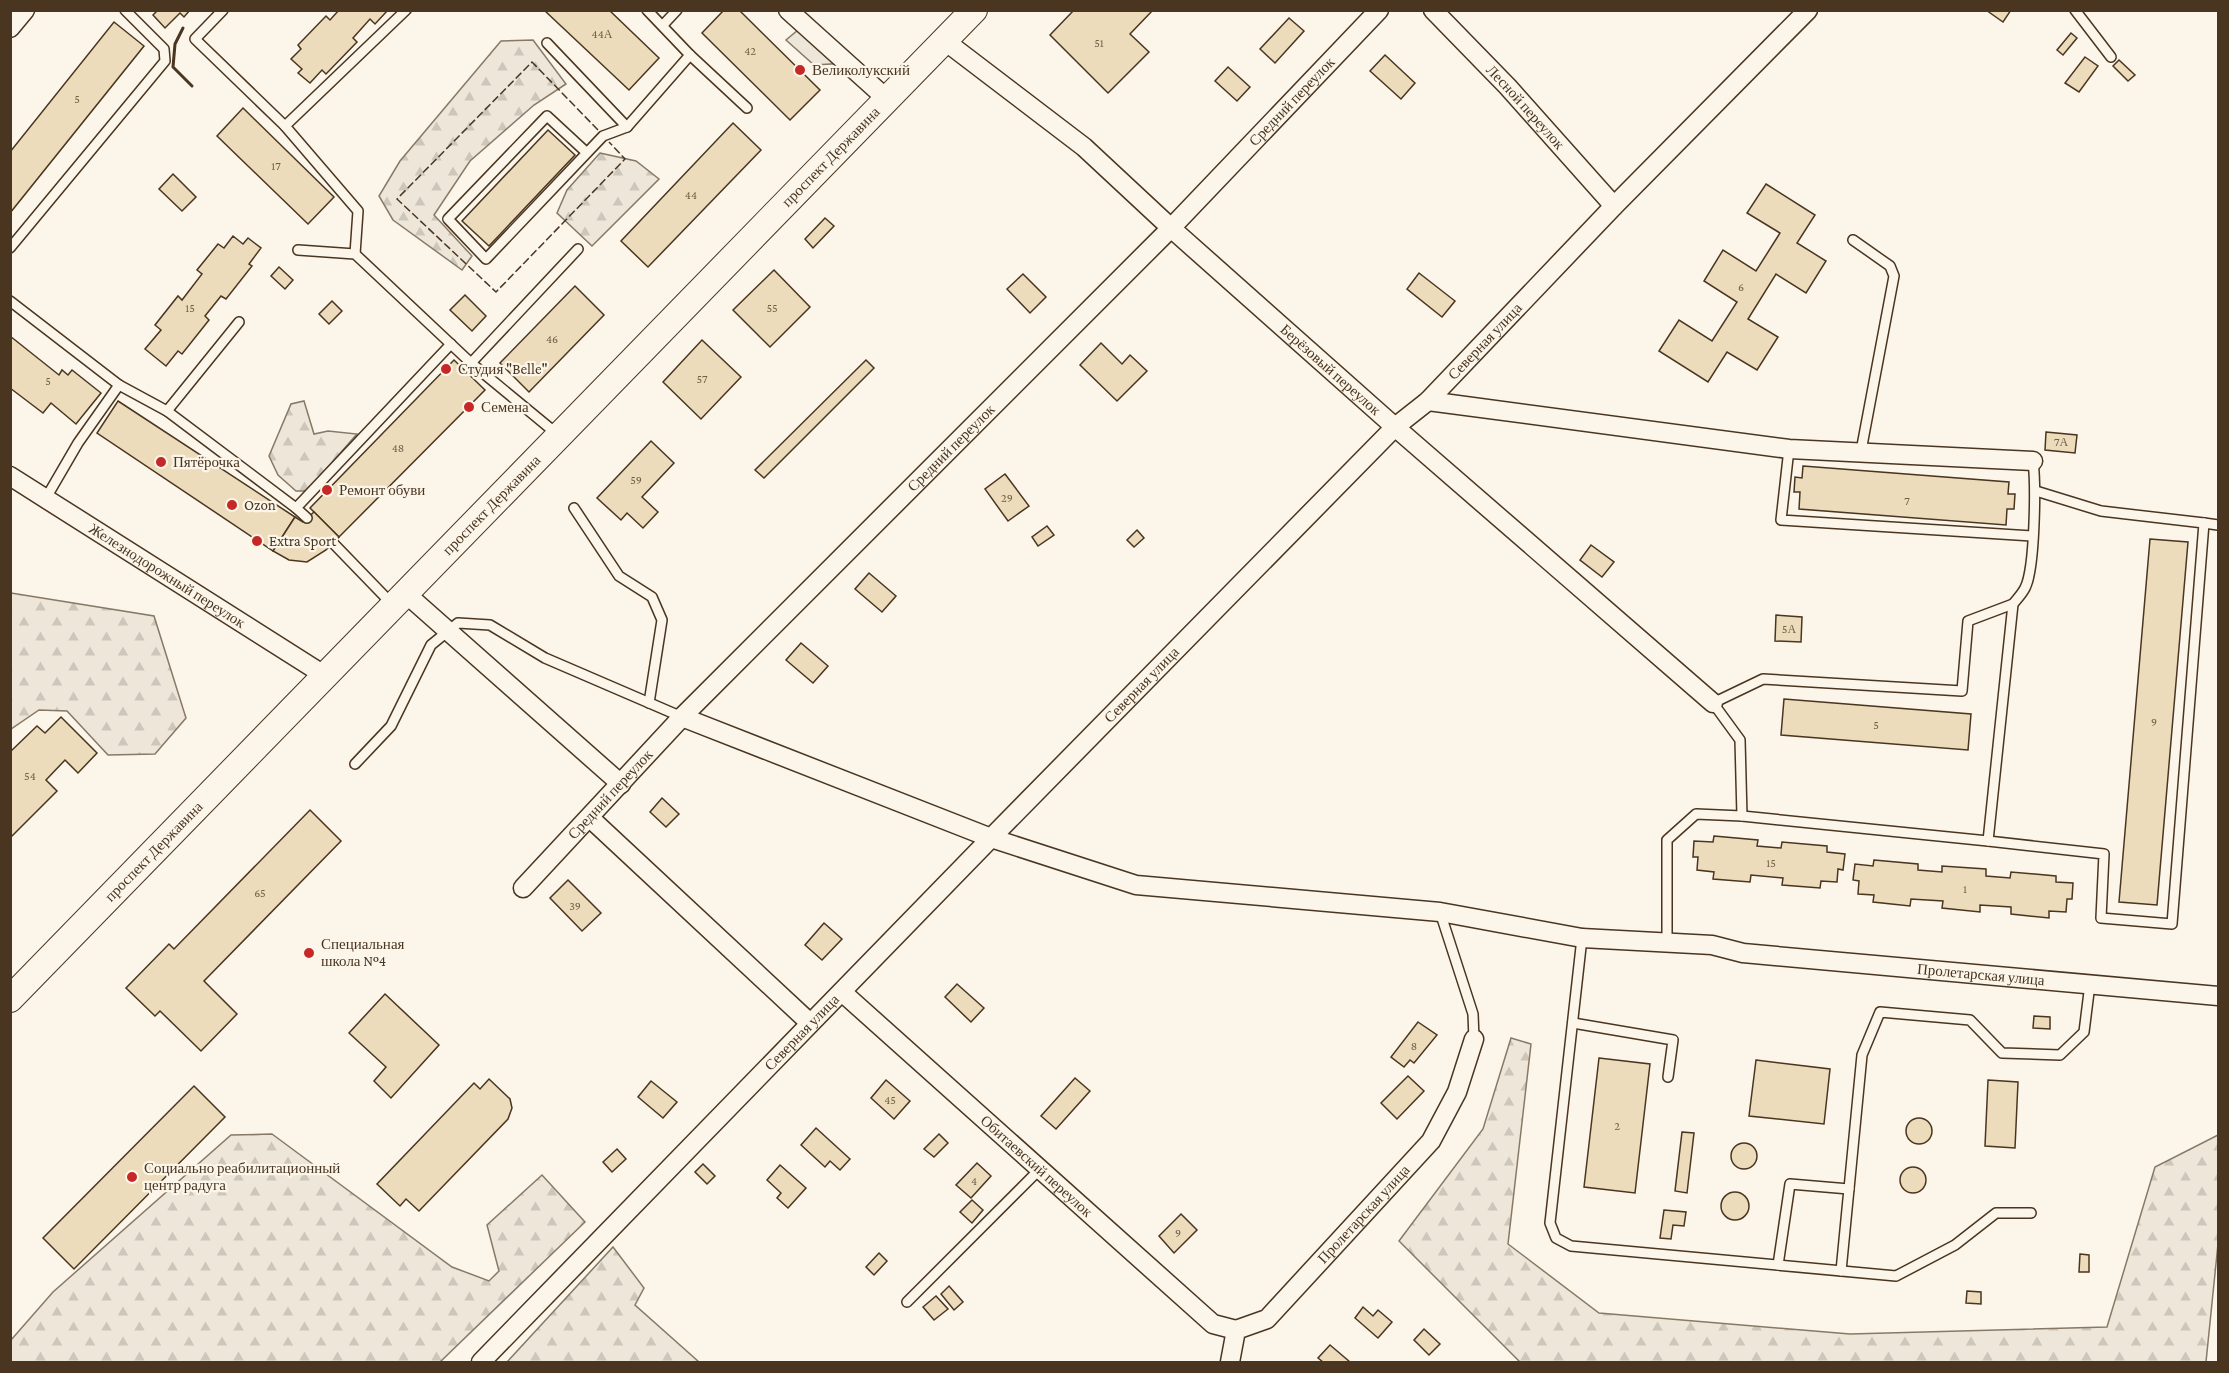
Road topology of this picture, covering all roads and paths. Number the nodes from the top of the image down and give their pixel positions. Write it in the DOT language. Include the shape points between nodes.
graph roads {
  1 [pos="25,10"];
  2 [pos="125,10"];
  3 [pos="223,10"];
  4 [pos="406,10"];
  5 [pos="647,10"];
  6 [pos="677,10"];
  7 [pos="788,10"];
  8 [pos="974,10"];
  9 [pos="1379,10"];
  10 [pos="1433,10"];
  11 [pos="1808,10"];
  12 [pos="2075,10"];
  13 [pos="663,25"];
  14 [pos="10,28"];
  15 [pos="945,41"];
  16 [pos="548,44"];
  17 [pos="690,55"];
  18 [pos="2111,57"];
  19 [pos="888,100"];
  20 [pos="747,108"];
  21 [pos="285,126"];
  22 [pos="627,127"];
  23 [pos="588,153"];
  24 [pos="1614,206"];
  25 [pos="1171,228"];
  26 [pos="1852,240"];
  27 [pos="10,248"];
  28 [pos="578,249"];
  29 [pos="298,250"];
  30 [pos="355,254"];
  31 [pos="10,301"];
  32 [pos="239,322"];
  33 [pos="451,344"];
  34 [pos="471,363"];
  35 [pos="119,386"];
  36 [pos="1428,401"];
  37 [pos="166,411"];
  38 [pos="1395,427"];
  39 [pos="558,435"];
  40 [pos="1790,450"];
  41 [pos="1860,451"];
  42 [pos="2033,461"];
  43 [pos="10,476"];
  44 [pos="2036,491"];
  45 [pos="46,498"];
  46 [pos="296,508"];
  47 [pos="574,508"];
  48 [pos="307,518"];
  49 [pos="2204,523"];
  50 [pos="2218,525"];
  51 [pos="2032,536"];
  52 [pos="333,543"];
  53 [pos="398,598"];
  54 [pos="2013,604"];
  55 [pos="447,630"];
  56 [pos="324,675"];
  57 [pos="649,703"];
  58 [pos="1713,704"];
  59 [pos="682,717"];
  60 [pos="355,764"];
  61 [pos="621,784"];
  62 [pos="1742,816"];
  63 [pos="591,818"];
  64 [pos="991,838"];
  65 [pos="1988,841"];
  66 [pos="524,888"];
  67 [pos="1440,912"];
  68 [pos="1582,938"];
  69 [pos="1667,944"];
  70 [pos="2090,984"];
  71 [pos="842,992"];
  72 [pos="2218,996"];
  73 [pos="10,999"];
  74 [pos="810,1023"];
  75 [pos="1573,1023"];
  76 [pos="1474,1039"];
  77 [pos="1668,1077"];
  78 [pos="1041,1168"];
  79 [pos="1849,1189"];
  80 [pos="2031,1213"];
  81 [pos="1778,1265"];
  82 [pos="1841,1271"];
  83 [pos="907,1302"];
  84 [pos="1236,1329"];
  85 [pos="481,1362"];
  86 [pos="1230,1362"];
  1 -- 14 [label="street"];
  2 -- 27 [label="lane" via="164,49 165,61"];
  3 -- 21 [label="lane" via="195,39"];
  4 -- 21 [label="lane"];
  5 -- 13 [label="lane"];
  6 -- 13 [label="lane"];
  7 -- 19 [label="street"];
  8 -- 15 [label="main road, проспект Державина"];
  9 -- 25 [label="street, Средний переулок"];
  10 -- 24 [label="street, Лесной переулок"];
  11 -- 24 [label="street, Северная улица"];
  12 -- 18 [label="lane"];
  13 -- 17 [label="lane"];
  15 -- 19 [label="main road, проспект Державина"];
  15 -- 25 [label="street, Берёзовый переулок" via="1084,147"];
  16 -- 22 [label="lane"];
  17 -- 20 [label="lane"];
  17 -- 22 [label="lane"];
  19 -- 39 [label="main road, проспект Державина"];
  21 -- 30 [label="lane" via="358,211"];
  22 -- 23 [label="lane" via="603,136"];
  23 -- 23 [label="lane" via="486,259 448,219 547,116"];
  24 -- 36 [label="street, Северная улица"];
  25 -- 38 [label="street, Берёзовый переулок"];
  25 -- 59 [label="street, Средний переулок"];
  26 -- 41 [label="lane" via="1890,266 1894,276"];
  28 -- 34 [label="lane"];
  29 -- 30 [label="lane"];
  30 -- 33 [label="lane"];
  31 -- 35 [label="lane"];
  32 -- 37 [label="lane"];
  33 -- 34 [label="lane"];
  33 -- 46 [label="lane"];
  34 -- 39 [label="lane"];
  35 -- 37 [label="lane"];
  35 -- 45 [label="lane" via="78,443"];
  36 -- 38 [label="street, Северная улица"];
  36 -- 40 [label="street"];
  37 -- 46 [label="lane"];
  38 -- 58 [label="street, Берёзовый переулок"];
  38 -- 64 [label="street, Северная улица"];
  39 -- 53 [label="main road, проспект Державина"];
  40 -- 41 [label="street"];
  40 -- 51 [label="lane" via="1781,520"];
  41 -- 42 [label="street"];
  42 -- 44 [label="lane"];
  43 -- 45 [label="street, Железнодорожный переулок"];
  44 -- 49 [label="lane" via="2101,511"];
  44 -- 51 [label="lane"];
  45 -- 56 [label="street, Железнодорожный переулок"];
  46 -- 48 [label="lane"];
  47 -- 57 [label="lane" via="619,576 652,597 662,620"];
  49 -- 50 [label="lane"];
  49 -- 65 [label="lane" via="2172,924 2102,918 2104,854"];
  51 -- 54 [label="lane" via="2026,586"];
  52 -- 53 [label="lane"];
  53 -- 55 [label="street"];
  53 -- 56 [label="main road, проспект Державина"];
  54 -- 58 [label="lane" via="1968,621 1962,691 1763,679"];
  54 -- 65 [label="lane"];
  55 -- 57 [label="lane" via="458,623 490,625 545,658"];
  55 -- 60 [label="lane" via="431,645 391,726"];
  55 -- 61 [label="street"];
  56 -- 73 [label="main road, проспект Державина"];
  57 -- 59 [label="lane"];
  58 -- 62 [label="lane" via="1740,740"];
  59 -- 61 [label="street, Средний переулок"];
  59 -- 64 [label="street, Пролетарская улица"];
  61 -- 63 [label="street, Средний переулок"];
  62 -- 65 [label="lane"];
  62 -- 69 [label="lane" via="1696,814 1667,840"];
  63 -- 66 [label="street, Средний переулок"];
  63 -- 74 [label="street"];
  64 -- 67 [label="street, Пролетарская улица" via="1136,885"];
  64 -- 71 [label="street, Северная улица"];
  67 -- 68 [label="street, Пролетарская улица"];
  67 -- 76 [label="lane" via="1473,1014"];
  68 -- 69 [label="street, Пролетарская улица"];
  68 -- 75 [label="lane"];
  69 -- 70 [label="street, Пролетарская улица" via="1712,945 1743,953"];
  70 -- 72 [label="street, Пролетарская улица"];
  70 -- 79 [label="lane" via="2084,1032 2060,1055 2002,1053 1970,1020 1880,1012 1862,1055"];
  71 -- 74 [label="street, Северная улица"];
  71 -- 78 [label="street, Обитаевский переулок"];
  74 -- 85 [label="street, Северная улица"];
  75 -- 77 [label="lane" via="1673,1040"];
  75 -- 81 [label="lane" via="1550,1222 1556,1238 1572,1245"];
  76 -- 84 [label="street, Пролетарская улица" via="1457,1092 1431,1141 1267,1319"];
  78 -- 83 [label="lane"];
  78 -- 84 [label="street, Обитаевский переулок" via="1213,1324"];
  79 -- 81 [label="lane" via="1790,1184"];
  79 -- 82 [label="lane"];
  80 -- 82 [label="lane" via="1995,1213 1955,1245 1896,1276"];
  81 -- 82 [label="lane"];
  84 -- 86 [label="street"];
}
